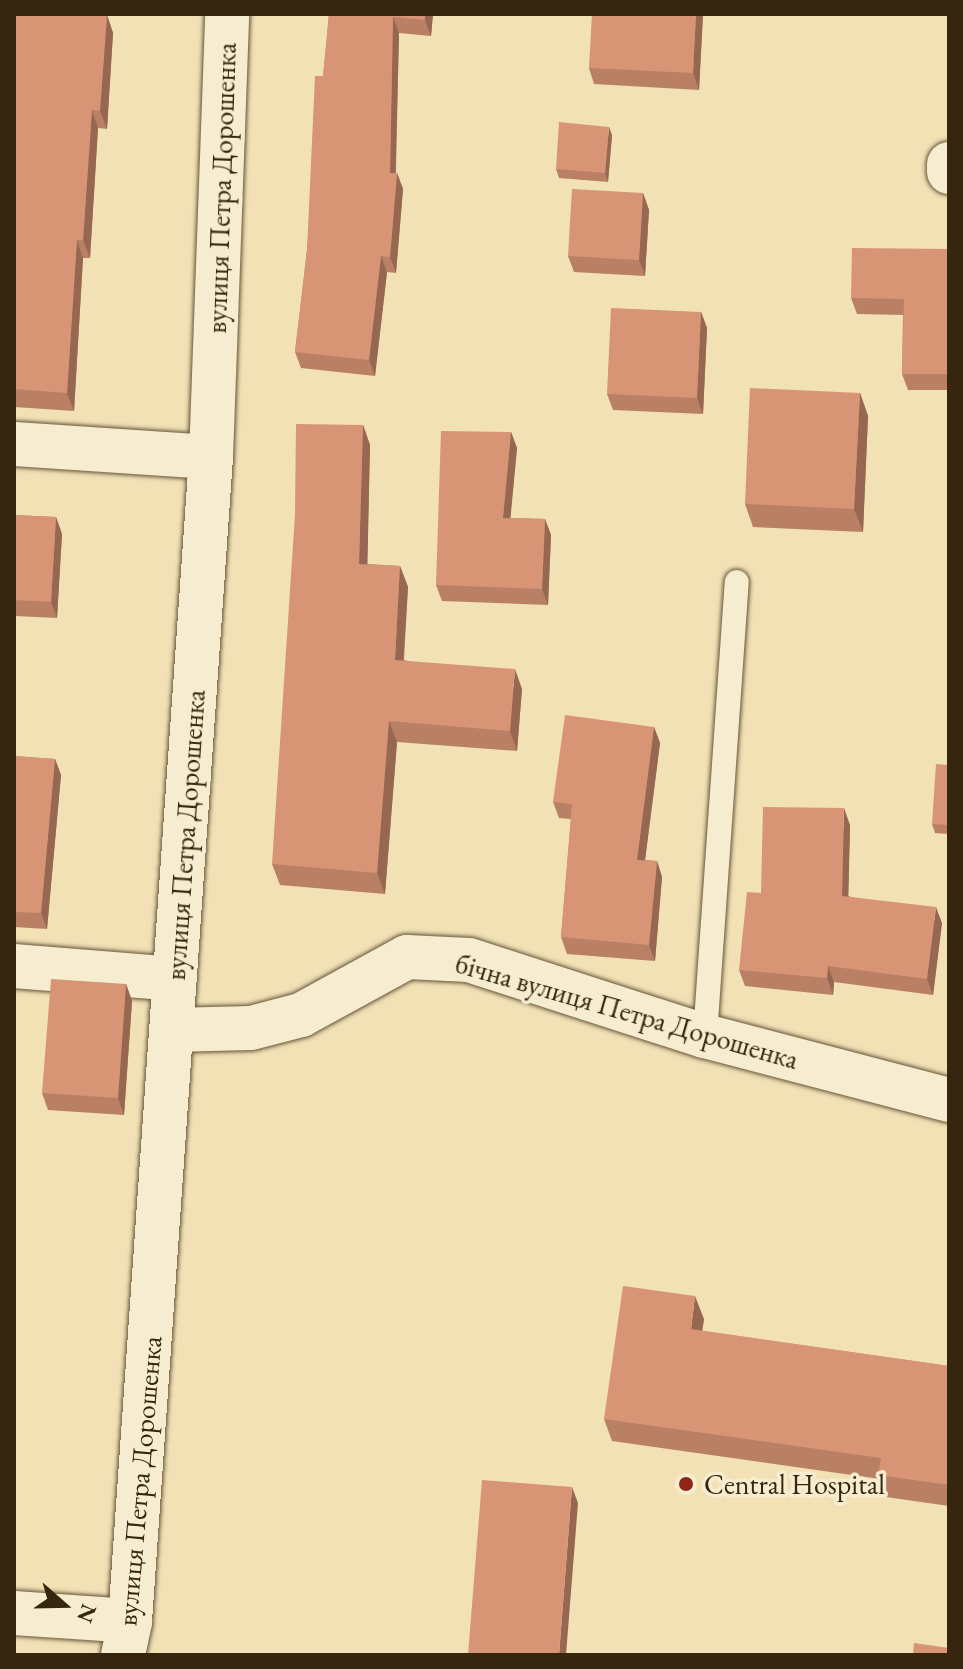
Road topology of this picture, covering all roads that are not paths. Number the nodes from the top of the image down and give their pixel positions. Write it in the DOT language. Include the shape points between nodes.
graph roads {
  1 [pos="227,14"];
  2 [pos="949,164"];
  3 [pos="949,172"];
  4 [pos="14,444"];
  5 [pos="211,457"];
  6 [pos="737,582"];
  7 [pos="14,966"];
  8 [pos="174,979"];
  9 [pos="172,1030"];
  10 [pos="705,1036"];
  11 [pos="949,1100"];
  12 [pos="14,1613"];
  13 [pos="126,1638"];
  1 -- 5 [label="street, вулиця Петра Дорошенка"];
  2 -- 3 [label="street"];
  4 -- 5 [label="street"];
  5 -- 8 [label="street, вулиця Петра Дорошенка"];
  6 -- 10 [label="lane"];
  7 -- 8 [label="street"];
  8 -- 9 [label="street, вулиця Петра Дорошенка"];
  9 -- 10 [label="street, бічна вулиця Петра Дорошенка" via="251,1028 301,1015 407,957 469,960"];
  9 -- 13 [label="street, вулиця Петра Дорошенка"];
  10 -- 11 [label="street, бічна вулиця Петра Дорошенка"];
  12 -- 13 [label="street"];
}
